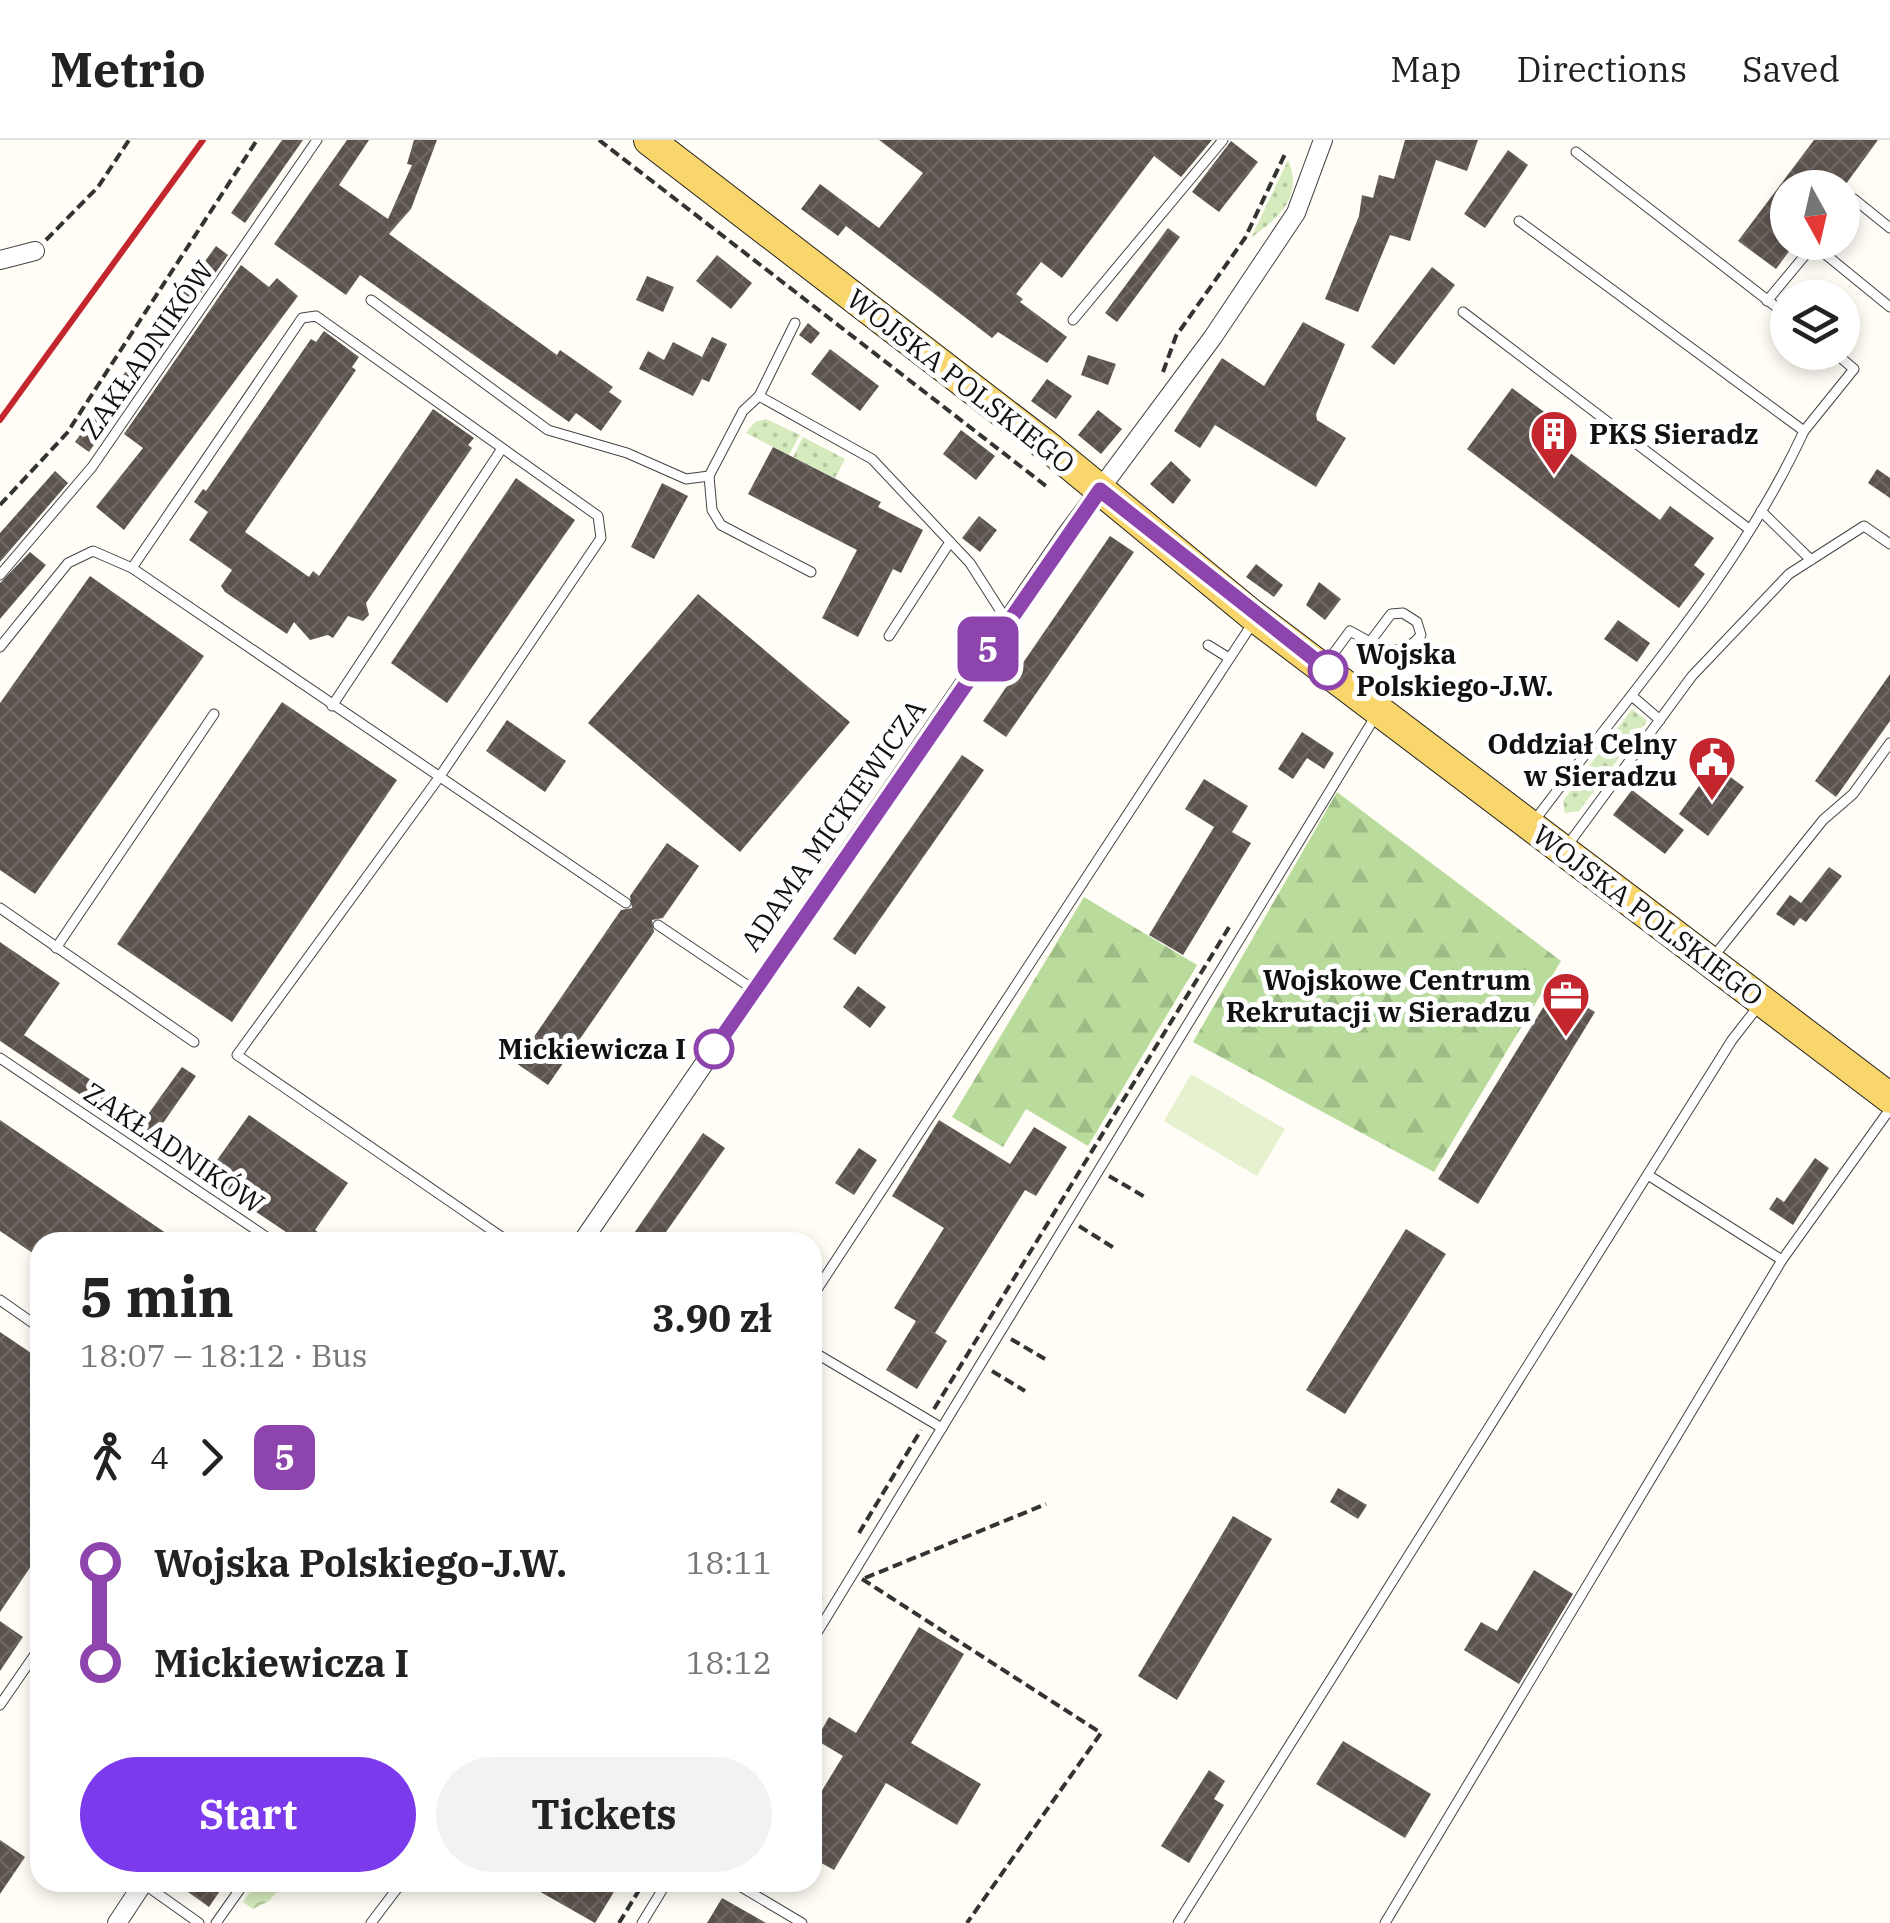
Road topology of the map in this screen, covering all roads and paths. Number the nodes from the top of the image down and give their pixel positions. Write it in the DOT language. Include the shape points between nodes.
graph roads {
  1 [pos="129,140"];
  2 [pos="257,140"];
  3 [pos="317,140"];
  4 [pos="599,140"];
  5 [pos="649,140"];
  6 [pos="1223,140"];
  7 [pos="1322,140"];
  8 [pos="1576,152"];
  9 [pos="1285,154"];
  10 [pos="1860,204"];
  11 [pos="1520,221"];
  12 [pos="1890,228"];
  13 [pos="35,251"];
  14 [pos="0,260"];
  15 [pos="1802,260"];
  16 [pos="1834,260"];
  17 [pos="370,300"];
  18 [pos="1767,301"];
  19 [pos="1770,303"];
  20 [pos="1890,308"];
  21 [pos="1463,312"];
  22 [pos="1073,320"];
  23 [pos="795,324"];
  24 [pos="1852,370"];
  25 [pos="1158,385"];
  26 [pos="760,396"];
  27 [pos="1804,431"];
  28 [pos="501,450"];
  29 [pos="709,476"];
  30 [pos="1046,486"];
  31 [pos="1100,490"];
  32 [pos="0,505"];
  33 [pos="1761,510"];
  34 [pos="1749,528"];
  35 [pos="950,542"];
  36 [pos="1890,544"];
  37 [pos="1811,560"];
  38 [pos="132,568"];
  39 [pos="811,572"];
  40 [pos="0,575"];
  41 [pos="1256,618"];
  42 [pos="1007,621"];
  43 [pos="889,636"];
  44 [pos="1370,642"];
  45 [pos="1208,645"];
  46 [pos="0,646"];
  47 [pos="1228,658"];
  48 [pos="1323,667"];
  49 [pos="1632,696"];
  50 [pos="332,706"];
  51 [pos="1379,710"];
  52 [pos="214,714"];
  53 [pos="1660,720"];
  54 [pos="1890,742"];
  55 [pos="438,778"];
  56 [pos="1530,826"];
  57 [pos="1564,851"];
  58 [pos="626,903"];
  59 [pos="0,908"];
  60 [pos="658,925"];
  61 [pos="56,948"];
  62 [pos="1710,962"];
  63 [pos="753,989"];
  64 [pos="1762,1002"];
  65 [pos="194,1042"];
  66 [pos="0,1058"];
  67 [pos="1890,1098"];
  68 [pos="1890,1109"];
  69 [pos="1083,1162"];
  70 [pos="1098,1169"];
  71 [pos="1648,1175"];
  72 [pos="1146,1197"];
  73 [pos="1052,1214"];
  74 [pos="1068,1219"];
  75 [pos="259,1232"];
  76 [pos="494,1232"];
  77 [pos="589,1232"];
  78 [pos="1114,1248"];
  79 [pos="1782,1260"];
  80 [pos="822,1282"];
  81 [pos="0,1300"];
  82 [pos="30,1321"];
  83 [pos="985,1325"];
  84 [pos="1000,1332"];
  85 [pos="968,1354"];
  86 [pos="822,1357"];
  87 [pos="1045,1359"];
  88 [pos="981,1364"];
  89 [pos="1025,1391"];
  90 [pos="942,1428"];
  91 [pos="862,1579"];
  92 [pos="822,1626"];
  93 [pos="30,1662"];
  94 [pos="0,1706"];
  95 [pos="138,1892"];
  96 [pos="156,1892"];
  97 [pos="238,1892"];
  98 [pos="394,1892"];
  99 [pos="638,1892"];
  100 [pos="661,1892"];
  101 [pos="750,1892"];
  102 [pos="117,1923"];
  103 [pos="199,1923"];
  104 [pos="216,1923"];
  105 [pos="371,1923"];
  106 [pos="619,1923"];
  107 [pos="642,1923"];
  108 [pos="802,1923"];
  109 [pos="967,1923"];
  110 [pos="1178,1923"];
  111 [pos="1385,1923"];
  1 -- 13 [label="path" via="98,188"];
  2 -- 32 [label="path" via="67,433"];
  3 -- 40 [label="lane, ZAKŁADNIKÓW" via="92,467"];
  4 -- 30 [label="path"];
  5 -- 31 [label="main road, WOJSKA POLSKIEGO"];
  6 -- 22 [label="lane"];
  7 -- 31 [label="street, ADAMA MICKIEWICZA" via="1296,213"];
  8 -- 18 [label="lane"];
  9 -- 25 [label="path" via="1245,238 1176,336"];
  10 -- 12 [label="lane"];
  11 -- 27 [label="lane"];
  13 -- 14 [label="street"];
  15 -- 18 [label="lane"];
  16 -- 20 [label="lane"];
  17 -- 29 [label="lane" via="548,430 686,479"];
  18 -- 19 [label="lane"];
  21 -- 34 [label="lane"];
  23 -- 26 [label="lane"];
  24 -- 27 [label="lane"];
  26 -- 29 [label="lane" via="743,410"];
  26 -- 35 [label="lane" via="872,459"];
  27 -- 33 [label="lane"];
  28 -- 38 [label="lane" via="316,316 302,318"];
  28 -- 50 [label="lane"];
  28 -- 55 [label="lane" via="598,516 600,538"];
  29 -- 39 [label="lane" via="712,510 722,524"];
  31 -- 41 [label="main road, WOJSKA POLSKIEGO"];
  31 -- 42 [label="street, ADAMA MICKIEWICZA"];
  33 -- 34 [label="lane"];
  33 -- 37 [label="lane"];
  34 -- 49 [label="lane"];
  35 -- 42 [label="lane"];
  35 -- 43 [label="lane"];
  36 -- 37 [label="lane" via="1864,526"];
  37 -- 53 [label="lane" via="1692,676"];
  38 -- 46 [label="lane" via="93,551 68,563"];
  38 -- 50 [label="lane"];
  41 -- 47 [label="lane"];
  41 -- 48 [label="main road, WOJSKA POLSKIEGO"];
  42 -- 63 [label="street, ADAMA MICKIEWICZA"];
  44 -- 44 [label="lane" via="1398,653 1421,635 1417,622 1391,614"];
  44 -- 48 [label="lane" via="1350,631"];
  45 -- 47 [label="lane"];
  47 -- 80 [label="lane"];
  48 -- 51 [label="main road, WOJSKA POLSKIEGO"];
  49 -- 53 [label="lane"];
  49 -- 56 [label="lane"];
  50 -- 55 [label="lane"];
  51 -- 56 [label="main road, WOJSKA POLSKIEGO"];
  51 -- 70 [label="lane"];
  52 -- 61 [label="lane"];
  53 -- 57 [label="lane"];
  54 -- 62 [label="lane"];
  55 -- 58 [label="lane"];
  55 -- 76 [label="lane" via="237,1055"];
  56 -- 57 [label="main road, WOJSKA POLSKIEGO"];
  57 -- 62 [label="main road, WOJSKA POLSKIEGO"];
  59 -- 61 [label="lane"];
  60 -- 63 [label="lane"];
  61 -- 65 [label="lane"];
  62 -- 64 [label="main road, WOJSKA POLSKIEGO"];
  63 -- 77 [label="street, ADAMA MICKIEWICZA"];
  64 -- 67 [label="main road, WOJSKA POLSKIEGO"];
  64 -- 71 [label="lane"];
  66 -- 75 [label="lane, ZAKŁADNIKÓW"];
  68 -- 79 [label="lane"];
  69 -- 70 [label="path"];
  70 -- 72 [label="path"];
  70 -- 74 [label="lane"];
  71 -- 79 [label="lane"];
  71 -- 110 [label="lane"];
  73 -- 74 [label="path"];
  74 -- 78 [label="path"];
  74 -- 84 [label="lane"];
  79 -- 111 [label="lane"];
  81 -- 82 [label="lane"];
  83 -- 84 [label="path"];
  84 -- 87 [label="path"];
  84 -- 88 [label="lane"];
  85 -- 88 [label="path"];
  86 -- 90 [label="lane"];
  88 -- 89 [label="path"];
  88 -- 90 [label="lane"];
  90 -- 92 [label="lane"];
  91 -- 109 [label="path" via="1101,1733"];
  93 -- 94 [label="lane"];
  95 -- 102 [label="street"];
  96 -- 103 [label="lane"];
  97 -- 104 [label="lane"];
  98 -- 105 [label="lane"];
  99 -- 106 [label="path"];
  100 -- 107 [label="lane"];
  101 -- 108 [label="lane"];
}
